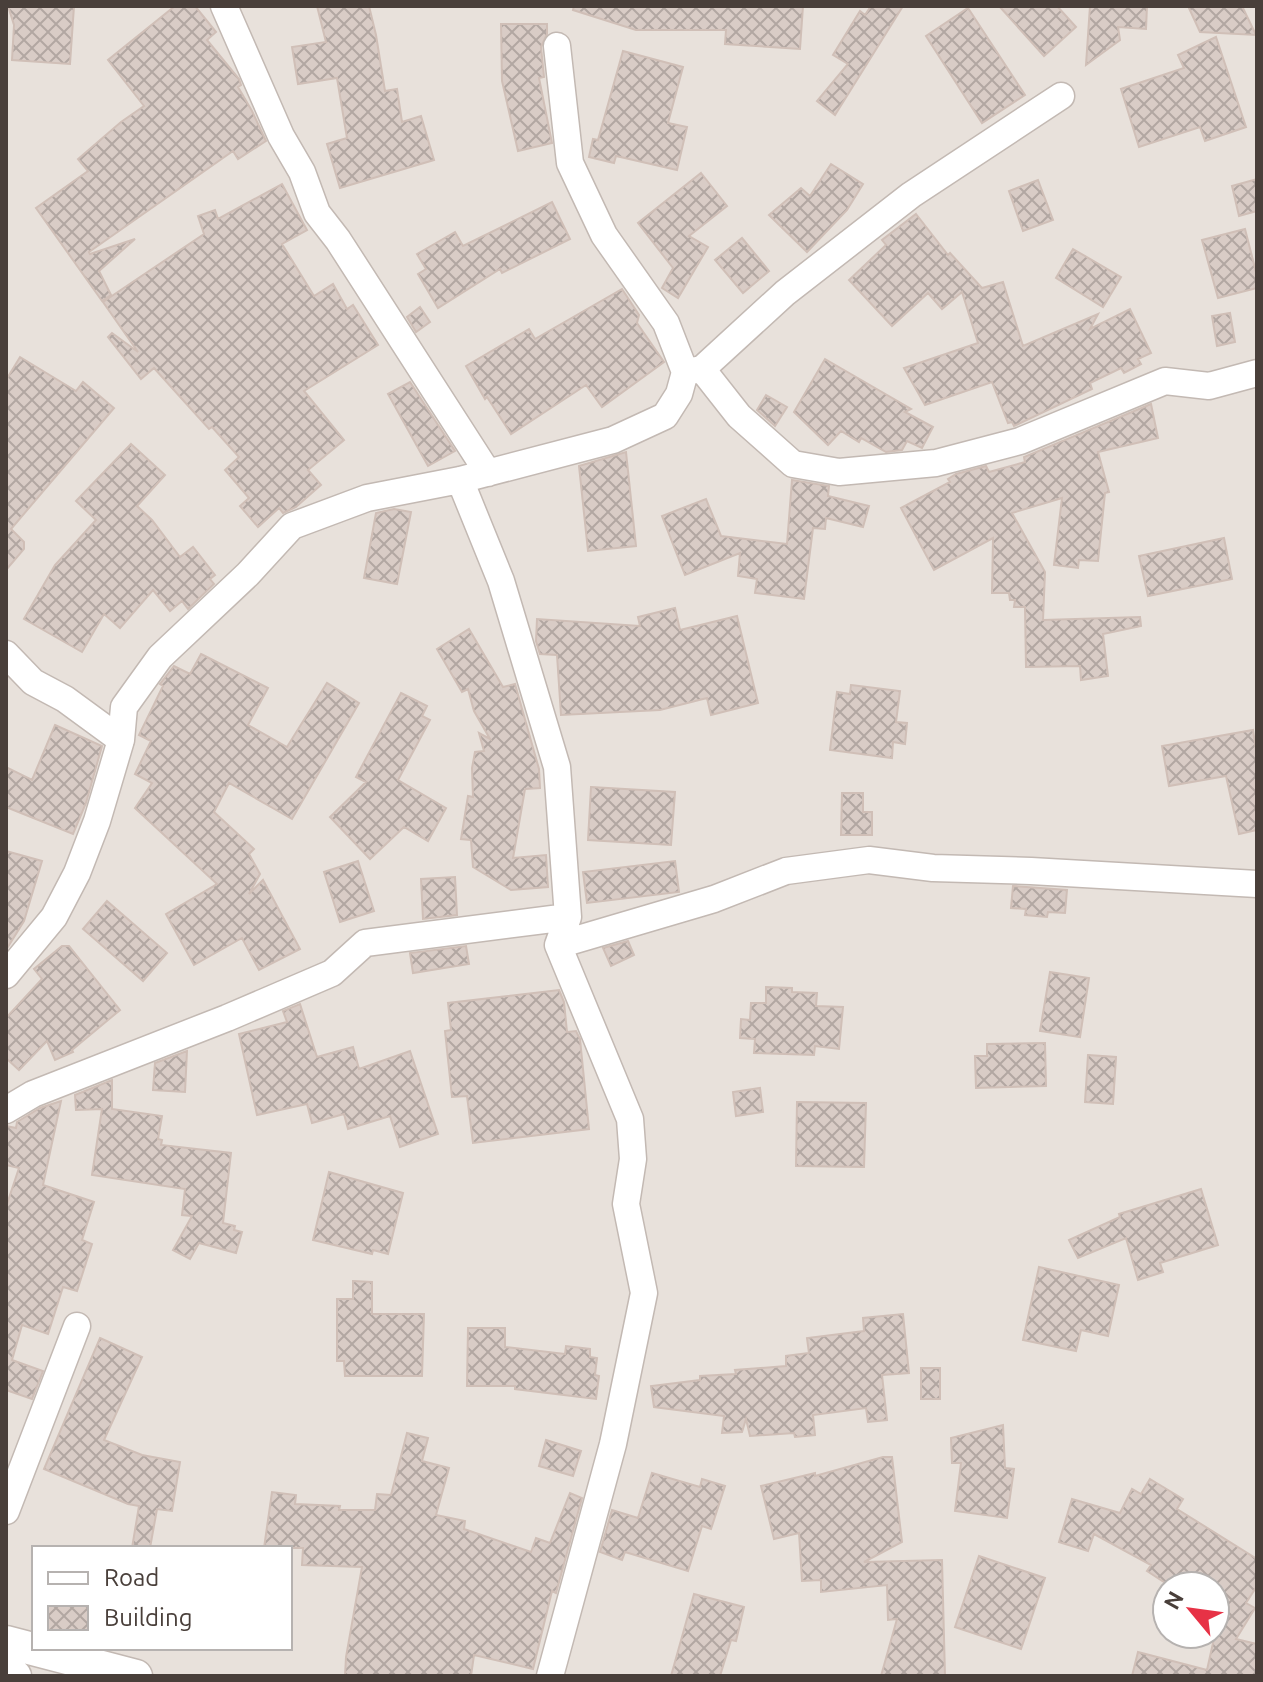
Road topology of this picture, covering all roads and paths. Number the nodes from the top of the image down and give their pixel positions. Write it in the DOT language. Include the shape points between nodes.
graph roads {
  1 [pos="224,6"];
  2 [pos="557,46"];
  3 [pos="1061,96"];
  4 [pos="693,370"];
  5 [pos="1257,373"];
  6 [pos="488,473"];
  7 [pos="460,480"];
  8 [pos="6,654"];
  9 [pos="121,740"];
  10 [pos="1257,884"];
  11 [pos="568,917"];
  12 [pos="558,945"];
  13 [pos="6,975"];
  14 [pos="6,1110"];
  15 [pos="77,1326"];
  16 [pos="6,1511"];
  17 [pos="6,1642"];
  18 [pos="32,1649"];
  19 [pos="37,1650"];
  20 [pos="6,1674"];
  21 [pos="15,1676"];
  22 [pos="136,1676"];
  23 [pos="550,1676"];
  1 -- 6 [label="street" via="317,213"];
  2 -- 4 [label="street" via="570,163 604,235"];
  3 -- 4 [label="street" via="900,204"];
  4 -- 5 [label="street" via="793,464 839,472 936,463 1020,441 1165,381 1209,386"];
  4 -- 6 [label="street" via="665,416 613,440"];
  6 -- 7 [label="street"];
  7 -- 9 [label="street" via="367,498 292,526 160,657 124,707"];
  7 -- 11 [label="street" via="501,581 557,767"];
  8 -- 9 [label="street" via="33,682"];
  9 -- 13 [label="street" via="77,873 54,917"];
  10 -- 12 [label="street" via="933,868 869,860 786,871 714,899"];
  11 -- 12 [label="street"];
  11 -- 14 [label="street" via="365,943 332,973 33,1094"];
  12 -- 23 [label="street" via="630,1119 633,1159 626,1204 644,1293 613,1444"];
  15 -- 16 [label="street"];
  17 -- 18 [label="street"];
  19 -- 22 [label="street"];
  20 -- 21 [label="street"];
}
